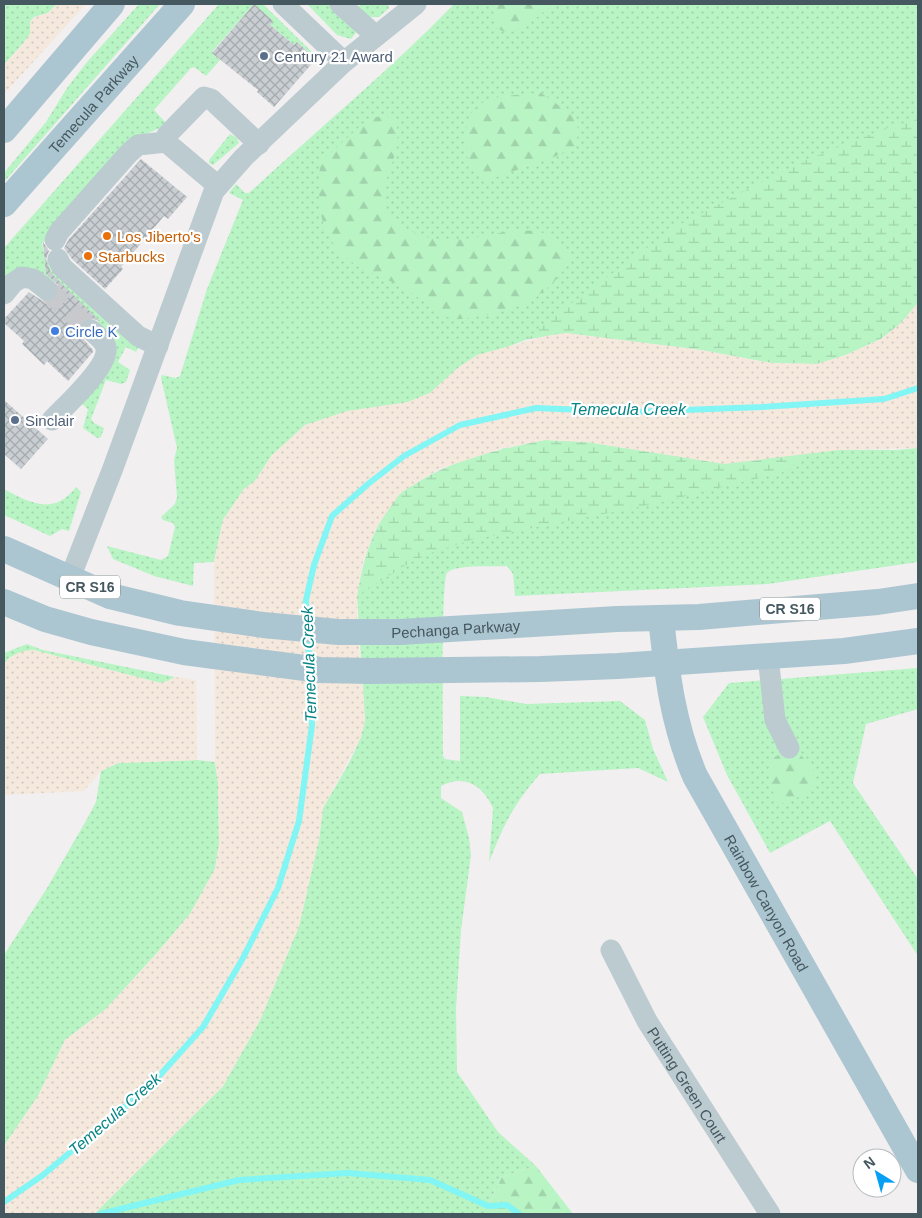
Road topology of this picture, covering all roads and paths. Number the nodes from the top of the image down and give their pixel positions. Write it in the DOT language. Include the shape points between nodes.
graph roads {
  1 [pos="112,4"];
  2 [pos="182,4"];
  3 [pos="283,4"];
  4 [pos="340,4"];
  5 [pos="416,4"];
  6 [pos="376,36"];
  7 [pos="344,62"];
  8 [pos="4,130"];
  9 [pos="166,142"];
  10 [pos="259,144"];
  11 [pos="218,186"];
  12 [pos="4,204"];
  13 [pos="47,290"];
  14 [pos="4,294"];
  15 [pos="91,330"];
  16 [pos="158,346"];
  17 [pos="52,420"];
  18 [pos="4,549"];
  19 [pos="70,578"];
  20 [pos="918,596"];
  21 [pos="4,602"];
  22 [pos="661,618"];
  23 [pos="918,640"];
  24 [pos="768,656"];
  25 [pos="666,662"];
  26 [pos="789,748"];
  27 [pos="610,950"];
  28 [pos="918,1170"];
  29 [pos="770,1214"];
  1 -- 8 [label="main road"];
  2 -- 12 [label="main road, Temecula Parkway"];
  3 -- 7 [label="street"];
  4 -- 6 [label="street"];
  5 -- 6 [label="street"];
  6 -- 7 [label="street"];
  7 -- 10 [label="street"];
  9 -- 10 [label="street" via="167,135 204,97 211,99"];
  9 -- 11 [label="street"];
  9 -- 16 [label="street" via="138,145 128,154 59,232 57,250 62,267 138,336"];
  10 -- 11 [label="street"];
  11 -- 16 [label="street"];
  13 -- 14 [label="street" via="33,279 22,277"];
  15 -- 17 [label="street" via="106,347 105,357"];
  16 -- 19 [label="street"];
  18 -- 19 [label="main road, Pechanga Parkway / CR S16"];
  19 -- 22 [label="main road, Pechanga Parkway / CR S16" via="110,596 180,613 263,626 338,632 469,629"];
  20 -- 22 [label="main road, Pechanga Parkway / CR S16" via="878,602"];
  21 -- 25 [label="main road" via="45,619 184,652 320,670 541,669"];
  22 -- 25 [label="main road, Rainbow Canyon Road"];
  23 -- 24 [label="main road" via="844,651"];
  24 -- 25 [label="main road"];
  24 -- 26 [label="street" via="775,720"];
  25 -- 28 [label="main road, Rainbow Canyon Road" via="671,702 695,776"];
  27 -- 29 [label="street, Putting Green Court" via="647,1021"];
}
